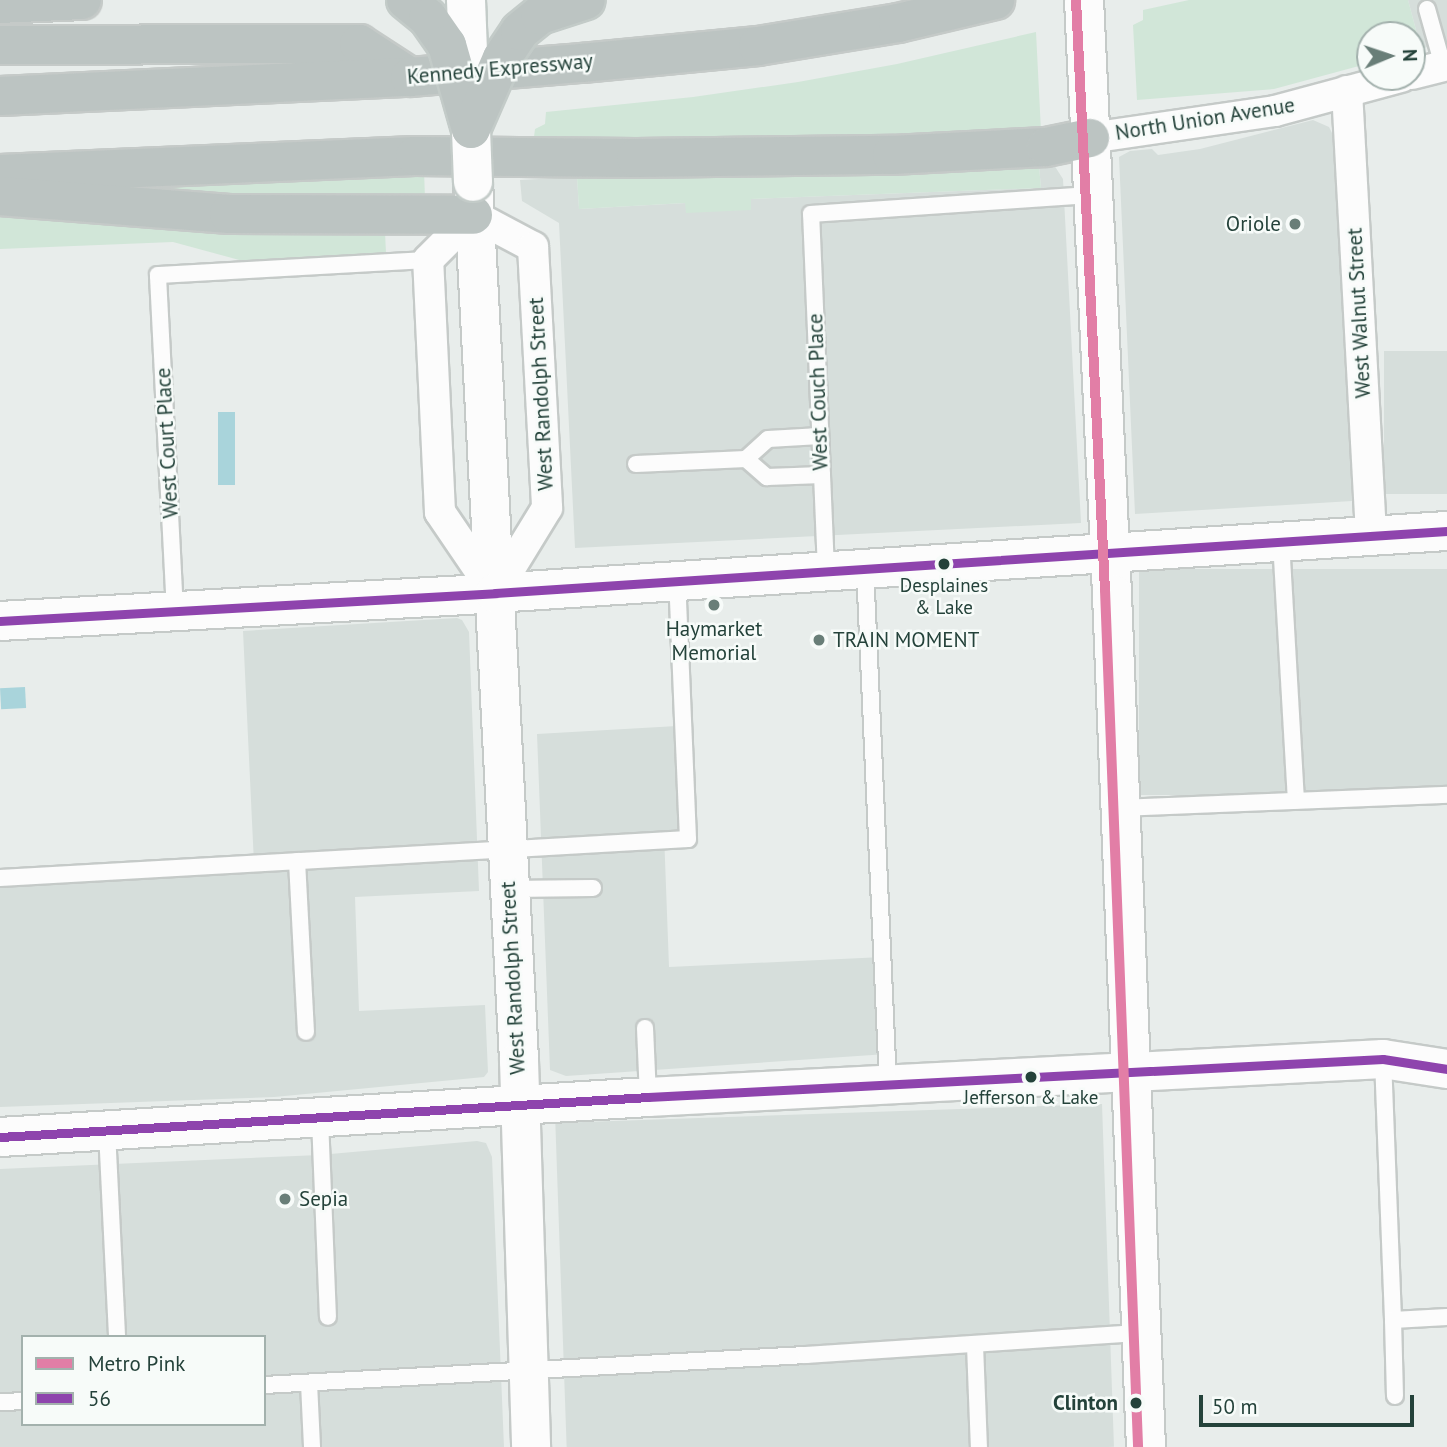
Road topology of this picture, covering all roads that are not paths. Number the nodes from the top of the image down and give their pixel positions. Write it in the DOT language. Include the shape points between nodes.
graph roads {
  1 [pos="82,0"];
  2 [pos="406,0"];
  3 [pos="466,0"];
  4 [pos="586,0"];
  5 [pos="995,0"];
  6 [pos="1084,0"];
  7 [pos="0,4"];
  8 [pos="1427,9"];
  9 [pos="0,45"];
  10 [pos="1445,66"];
  11 [pos="1426,71"];
  12 [pos="410,77"];
  13 [pos="1356,89"];
  14 [pos="1347,91"];
  15 [pos="0,96"];
  16 [pos="471,129"];
  17 [pos="1090,138"];
  18 [pos="0,174"];
  19 [pos="1093,195"];
  20 [pos="0,196"];
  21 [pos="473,199"];
  22 [pos="428,260"];
  23 [pos="820,436"];
  24 [pos="746,459"];
  25 [pos="636,464"];
  26 [pos="822,475"];
  27 [pos="1447,531"];
  28 [pos="1371,535"];
  29 [pos="1281,541"];
  30 [pos="1110,551"];
  31 [pos="865,568"];
  32 [pos="826,570"];
  33 [pos="677,581"];
  34 [pos="495,593"];
  35 [pos="175,612"];
  36 [pos="0,621"];
  37 [pos="1447,795"];
  38 [pos="1296,802"];
  39 [pos="1121,808"];
  40 [pos="506,850"];
  41 [pos="297,862"];
  42 [pos="0,878"];
  43 [pos="593,888"];
  44 [pos="509,889"];
  45 [pos="645,1028"];
  46 [pos="306,1032"];
  47 [pos="1447,1044"];
  48 [pos="1383,1059"];
  49 [pos="1447,1069"];
  50 [pos="1132,1071"];
  51 [pos="888,1084"];
  52 [pos="648,1097"];
  53 [pos="519,1106"];
  54 [pos="320,1119"];
  55 [pos="107,1131"];
  56 [pos="0,1137"];
  57 [pos="328,1317"];
  58 [pos="1447,1317"];
  59 [pos="1393,1320"];
  60 [pos="1141,1333"];
  61 [pos="117,1335"];
  62 [pos="975,1345"];
  63 [pos="527,1369"];
  64 [pos="309,1382"];
  65 [pos="266,1385"];
  66 [pos="1395,1396"];
  67 [pos="21,1401"];
  68 [pos="0,1402"];
  69 [pos="312,1447"];
  70 [pos="531,1447"];
  71 [pos="979,1447"];
  72 [pos="1146,1447"];
  1 -- 7 [label="highway"];
  2 -- 16 [label="highway, bridge" via="428,18 447,45"];
  3 -- 16 [label="main road, West Randolph Street, bridge"];
  4 -- 16 [label="highway, bridge" via="540,15 520,31 502,58"];
  5 -- 12 [label="highway, Kennedy Expressway" via="898,23 758,46"];
  6 -- 17 [label="main road"];
  8 -- 10 [label="lane"];
  9 -- 12 [label="highway" via="359,44"];
  10 -- 11 [label="street"];
  12 -- 15 [label="highway, Kennedy Expressway"];
  13 -- 14 [label="street, North Union Avenue"];
  14 -- 17 [label="street, North Union Avenue" via="1275,111"];
  14 -- 28 [label="street, West Walnut Street"];
  16 -- 21 [label="main road, West Randolph Street, bridge"];
  17 -- 18 [label="highway" via="1046,147 892,155 415,156"];
  17 -- 19 [label="main road"];
  19 -- 23 [label="lane, West Couch Place" via="811,214"];
  19 -- 30 [label="main road"];
  20 -- 21 [label="highway" via="229,214"];
  21 -- 22 [label="street"];
  21 -- 34 [label="main road, West Randolph Street"];
  21 -- 34 [label="street, West Randolph Street" via="533,247 547,508"];
  22 -- 34 [label="street" via="440,512"];
  22 -- 35 [label="lane, West Court Place" via="158,275"];
  23 -- 24 [label="lane" via="768,439"];
  23 -- 26 [label="lane, West Couch Place"];
  24 -- 25 [label="lane"];
  24 -- 26 [label="lane" via="767,477"];
  26 -- 32 [label="lane, West Couch Place"];
  27 -- 28 [label="main road"];
  28 -- 29 [label="main road"];
  29 -- 30 [label="main road"];
  29 -- 38 [label="lane"];
  30 -- 31 [label="main road"];
  30 -- 39 [label="main road"];
  31 -- 32 [label="main road"];
  31 -- 51 [label="lane"];
  32 -- 33 [label="main road"];
  33 -- 34 [label="main road"];
  33 -- 40 [label="lane" via="688,839"];
  34 -- 35 [label="main road"];
  34 -- 40 [label="main road, West Randolph Street"];
  35 -- 36 [label="main road"];
  37 -- 38 [label="lane"];
  38 -- 39 [label="lane"];
  39 -- 50 [label="main road"];
  40 -- 41 [label="lane"];
  40 -- 44 [label="main road, West Randolph Street"];
  41 -- 42 [label="lane"];
  41 -- 46 [label="lane"];
  43 -- 44 [label="lane"];
  44 -- 53 [label="main road, West Randolph Street"];
  45 -- 52 [label="lane"];
  47 -- 48 [label="main road"];
  48 -- 49 [label="main road"];
  48 -- 50 [label="main road"];
  48 -- 59 [label="lane"];
  50 -- 51 [label="main road"];
  50 -- 60 [label="main road"];
  51 -- 52 [label="main road"];
  52 -- 53 [label="main road"];
  53 -- 54 [label="main road"];
  53 -- 63 [label="main road, West Randolph Street"];
  54 -- 55 [label="main road"];
  54 -- 57 [label="lane"];
  55 -- 56 [label="main road"];
  55 -- 61 [label="lane"];
  58 -- 59 [label="lane"];
  59 -- 66 [label="lane"];
  60 -- 62 [label="lane"];
  60 -- 72 [label="main road"];
  62 -- 63 [label="lane"];
  62 -- 71 [label="lane"];
  63 -- 64 [label="lane"];
  63 -- 70 [label="main road, West Randolph Street"];
  64 -- 65 [label="lane"];
  64 -- 69 [label="lane"];
  67 -- 68 [label="lane"];
}
